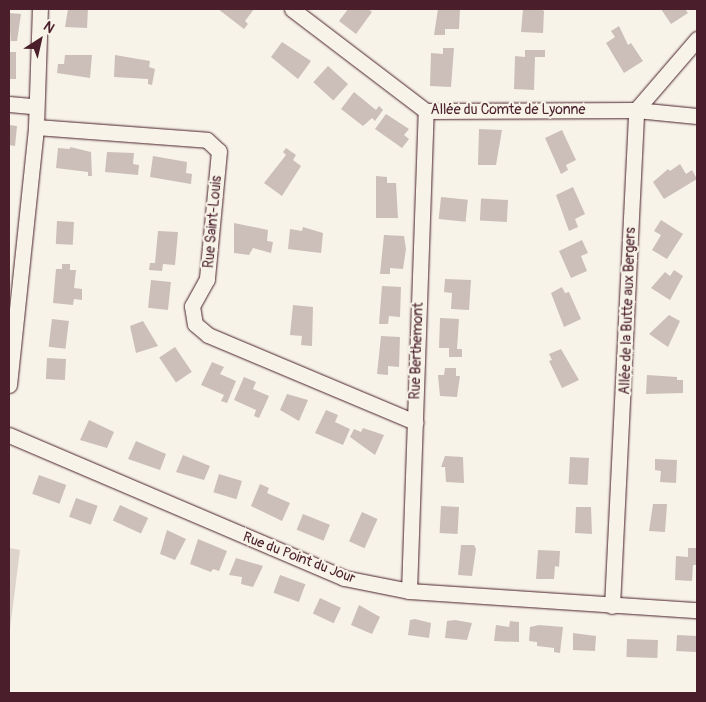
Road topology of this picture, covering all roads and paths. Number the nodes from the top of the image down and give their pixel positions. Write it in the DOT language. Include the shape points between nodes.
graph roads {
  1 [pos="40,9"];
  2 [pos="292,9"];
  3 [pos="697,39"];
  4 [pos="9,104"];
  5 [pos="34,106"];
  6 [pos="636,110"];
  7 [pos="426,111"];
  8 [pos="697,116"];
  9 [pos="36,127"];
  10 [pos="9,385"];
  11 [pos="415,422"];
  12 [pos="9,435"];
  13 [pos="409,590"];
  14 [pos="612,606"];
  15 [pos="697,610"];
  1 -- 5 [label="street"];
  2 -- 7 [label="street, Allée du Comte de Lyonne"];
  3 -- 6 [label="street"];
  4 -- 5 [label="street"];
  5 -- 9 [label="street"];
  6 -- 7 [label="street, Allée du Comte de Lyonne"];
  6 -- 8 [label="street, Allée du Comte de Lyonne"];
  6 -- 14 [label="street, Allée de la Butte aux Bergers"];
  7 -- 11 [label="street, Rue Berthemont"];
  9 -- 10 [label="street"];
  9 -- 11 [label="street, Rue Saint-Louis" via="207,140 219,151 207,279 192,306 195,324 208,335"];
  11 -- 13 [label="street, Rue Berthemont"];
  12 -- 13 [label="street, Rue du Point du Jour" via="344,578"];
  13 -- 14 [label="street, Rue du Point du Jour"];
  14 -- 15 [label="street, Rue du Point du Jour"];
}
